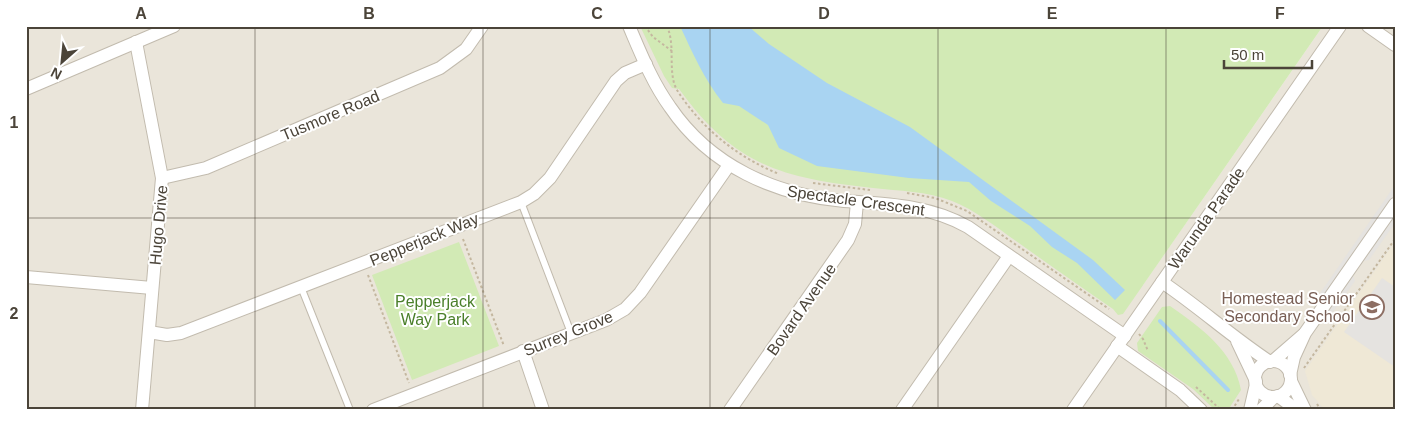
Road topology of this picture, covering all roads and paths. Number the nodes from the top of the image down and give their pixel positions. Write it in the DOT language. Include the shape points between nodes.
graph roads {
  1 [pos="174,26"];
  2 [pos="482,26"];
  3 [pos="629,26"];
  4 [pos="645,26"];
  5 [pos="1340,26"];
  6 [pos="1368,26"];
  7 [pos="136,42"];
  8 [pos="1395,45"];
  9 [pos="672,51"];
  10 [pos="646,64"];
  11 [pos="26,89"];
  12 [pos="729,165"];
  13 [pos="162,178"];
  14 [pos="521,202"];
  15 [pos="857,202"];
  16 [pos="1395,204"];
  17 [pos="463,239"];
  18 [pos="1395,239"];
  19 [pos="1009,256"];
  20 [pos="368,275"];
  21 [pos="26,276"];
  22 [pos="1162,282"];
  23 [pos="301,287"];
  24 [pos="152,288"];
  25 [pos="148,332"];
  26 [pos="571,333"];
  27 [pos="1305,333"];
  28 [pos="1121,341"];
  29 [pos="1237,341"];
  30 [pos="504,346"];
  31 [pos="523,351"];
  32 [pos="1272,362"];
  33 [pos="1303,370"];
  34 [pos="1291,378"];
  35 [pos="1256,382"];
  36 [pos="409,383"];
  37 [pos="1276,397"];
  38 [pos="1313,399"];
  39 [pos="393,406"];
  40 [pos="142,410"];
  41 [pos="350,410"];
  42 [pos="373,410"];
  43 [pos="543,410"];
  44 [pos="730,410"];
  45 [pos="902,410"];
  46 [pos="1073,410"];
  47 [pos="1201,410"];
  48 [pos="1250,410"];
  49 [pos="1261,410"];
  50 [pos="1297,410"];
  51 [pos="1305,410"];
  52 [pos="1322,410"];
  1 -- 7 [label="street"];
  2 -- 13 [label="street, Tusmore Road" via="466,49 440,68 206,168"];
  3 -- 10 [label="street, Spectacle Crescent"];
  4 -- 9 [label="path" via="653,37"];
  5 -- 22 [label="street, Warunda Parade"];
  6 -- 8 [label="street"];
  7 -- 11 [label="street"];
  7 -- 13 [label="street, Hugo Drive"];
  10 -- 12 [label="street, Spectacle Crescent" via="676,116"];
  10 -- 14 [label="street, Pepperjack Way" via="625,73 616,81 550,178"];
  12 -- 15 [label="street, Spectacle Crescent" via="791,193"];
  12 -- 26 [label="street, Surrey Grove" via="632,302 611,318"];
  13 -- 24 [label="street, Hugo Drive"];
  14 -- 23 [label="street, Pepperjack Way"];
  14 -- 26 [label="lane"];
  15 -- 19 [label="street, Spectacle Crescent" via="940,213 968,227"];
  15 -- 44 [label="street, Bovard Avenue" via="855,224 848,240"];
  16 -- 27 [label="street"];
  17 -- 30 [label="path"];
  18 -- 33 [label="path"];
  19 -- 28 [label="street, Spectacle Crescent"];
  19 -- 45 [label="street"];
  20 -- 36 [label="path"];
  21 -- 24 [label="street"];
  22 -- 28 [label="street, Warunda Parade"];
  22 -- 29 [label="street" via="1210,316"];
  23 -- 25 [label="street, Pepperjack Way" via="181,333"];
  23 -- 41 [label="lane"];
  24 -- 25 [label="street, Hugo Drive"];
  25 -- 40 [label="street, Hugo Drive"];
  26 -- 31 [label="street, Surrey Grove"];
  27 -- 32 [label="street"];
  27 -- 34 [label="street" via="1294,357"];
  28 -- 46 [label="street, Warunda Parade"];
  28 -- 47 [label="street, Spectacle Crescent"];
  29 -- 32 [label="street"];
  29 -- 35 [label="street"];
  31 -- 39 [label="street, Surrey Grove"];
  31 -- 43 [label="street"];
  32 -- 34 [label="street" via="1284,365"];
  32 -- 35 [label="street" via="1258,371"];
  34 -- 37 [label="street" via="1287,391"];
  34 -- 51 [label="street"];
  35 -- 37 [label="street" via="1261,392"];
  35 -- 48 [label="street"];
  37 -- 49 [label="street"];
  37 -- 50 [label="street"];
  38 -- 52 [label="path"];
  39 -- 42 [label="street, Surrey Grove"];
}
